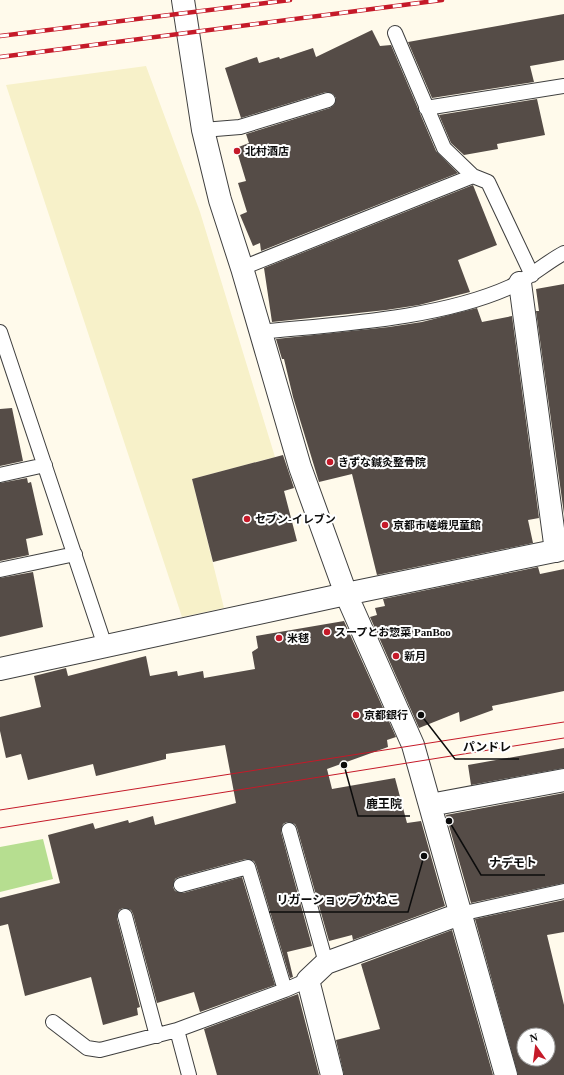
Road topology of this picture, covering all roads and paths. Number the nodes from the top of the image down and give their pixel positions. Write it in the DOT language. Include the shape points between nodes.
graph roads {
  1 [pos="183,0"];
  2 [pos="394,33"];
  3 [pos="564,86"];
  4 [pos="328,100"];
  5 [pos="426,108"];
  6 [pos="203,130"];
  7 [pos="473,176"];
  8 [pos="564,253"];
  9 [pos="242,268"];
  10 [pos="526,279"];
  11 [pos="260,332"];
  12 [pos="1,338"];
  13 [pos="45,465"];
  14 [pos="0,475"];
  15 [pos="560,550"];
  16 [pos="75,554"];
  17 [pos="0,570"];
  18 [pos="346,594"];
  19 [pos="105,646"];
  20 [pos="0,669"];
  21 [pos="564,780"];
  22 [pos="430,805"];
  23 [pos="290,830"];
  24 [pos="180,885"];
  25 [pos="564,891"];
  26 [pos="460,914"];
  27 [pos="126,916"];
  28 [pos="326,963"];
  29 [pos="308,980"];
  30 [pos="285,990"];
  31 [pos="53,1022"];
  32 [pos="177,1030"];
  33 [pos="157,1036"];
  34 [pos="189,1075"];
  35 [pos="332,1075"];
  36 [pos="506,1075"];
  1 -- 6 [label="street"];
  2 -- 5 [label="lane"];
  3 -- 5 [label="lane"];
  4 -- 6 [label="lane" via="240,127"];
  5 -- 7 [label="lane" via="444,148"];
  6 -- 9 [label="street" via="220,200"];
  7 -- 9 [label="lane"];
  7 -- 10 [label="lane" via="488,182"];
  8 -- 10 [label="lane"];
  9 -- 11 [label="street"];
  10 -- 11 [label="lane" via="491,294 422,312"];
  10 -- 15 [label="street"];
  11 -- 18 [label="street" via="300,467"];
  12 -- 13 [label="lane"];
  13 -- 14 [label="lane"];
  13 -- 16 [label="lane"];
  15 -- 18 [label="street"];
  16 -- 17 [label="lane"];
  16 -- 19 [label="lane"];
  18 -- 19 [label="street"];
  18 -- 22 [label="street" via="413,745"];
  19 -- 20 [label="street"];
  21 -- 22 [label="street"];
  22 -- 26 [label="street"];
  23 -- 28 [label="lane"];
  24 -- 30 [label="lane" via="248,867"];
  25 -- 26 [label="lane"];
  26 -- 28 [label="street"];
  26 -- 36 [label="street"];
  27 -- 33 [label="lane"];
  28 -- 29 [label="street"];
  29 -- 30 [label="lane"];
  29 -- 35 [label="street"];
  30 -- 32 [label="lane"];
  31 -- 33 [label="lane" via="87,1048 105,1049"];
  32 -- 33 [label="lane"];
  32 -- 34 [label="lane"];
}
